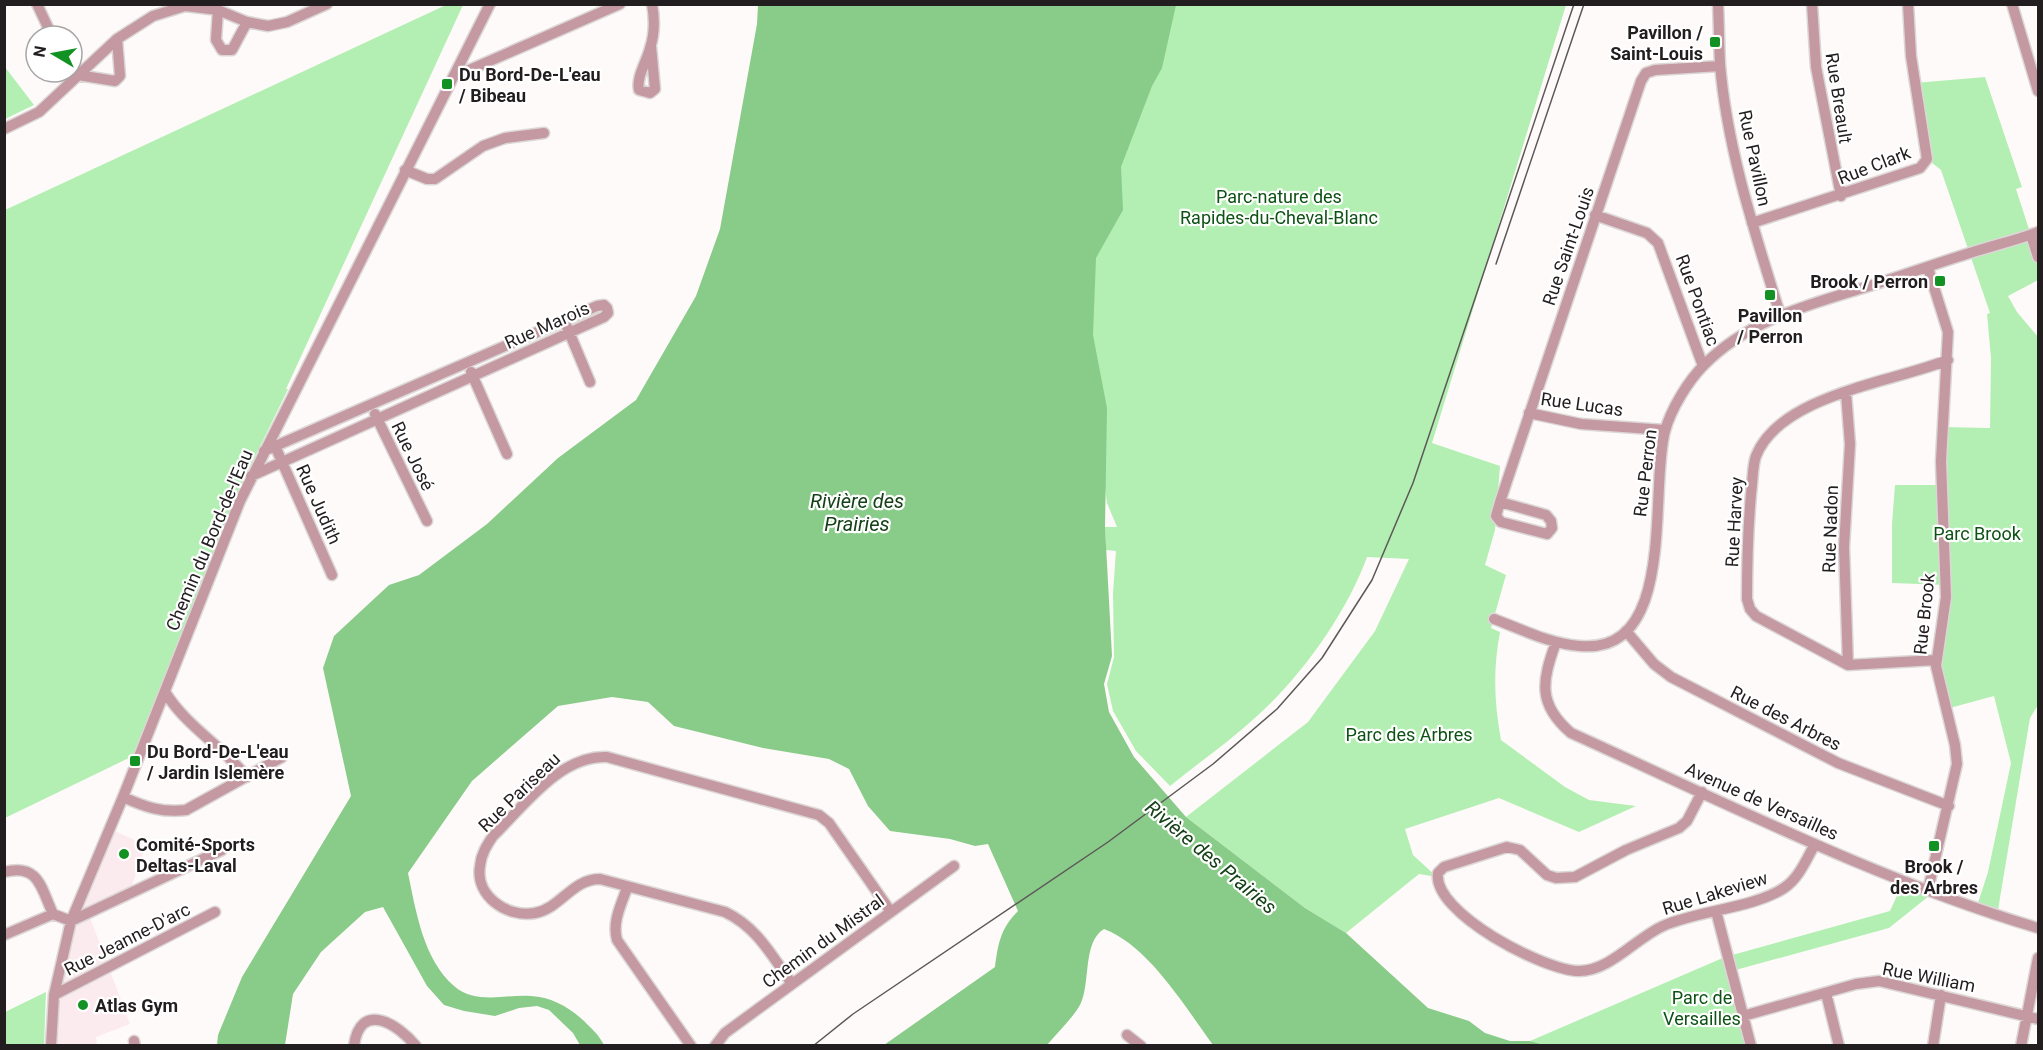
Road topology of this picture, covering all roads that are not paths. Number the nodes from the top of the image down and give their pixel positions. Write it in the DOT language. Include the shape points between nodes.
graph roads {
  1 [pos="37,4"];
  2 [pos="327,4"];
  3 [pos="490,4"];
  4 [pos="620,4"];
  5 [pos="652,4"];
  6 [pos="1718,4"];
  7 [pos="1812,4"];
  8 [pos="1908,4"];
  9 [pos="2012,4"];
  10 [pos="312,8"];
  11 [pos="218,10"];
  12 [pos="247,22"];
  13 [pos="46,24"];
  14 [pos="117,39"];
  15 [pos="651,46"];
  16 [pos="84,63"];
  17 [pos="1720,66"];
  18 [pos="84,73"];
  19 [pos="453,77"];
  20 [pos="63,84"];
  21 [pos="2038,91"];
  22 [pos="4,129"];
  23 [pos="544,133"];
  24 [pos="405,170"];
  25 [pos="1841,196"];
  26 [pos="1595,215"];
  27 [pos="1752,223"];
  28 [pos="2035,234"];
  29 [pos="2038,256"];
  30 [pos="1928,268"];
  31 [pos="1780,314"];
  32 [pos="564,320"];
  33 [pos="569,333"];
  34 [pos="1948,360"];
  35 [pos="467,363"];
  36 [pos="1704,366"];
  37 [pos="473,376"];
  38 [pos="590,382"];
  39 [pos="1846,393"];
  40 [pos="370,405"];
  41 [pos="1529,413"];
  42 [pos="377,419"];
  43 [pos="1665,430"];
  44 [pos="275,446"];
  45 [pos="264,451"];
  46 [pos="507,454"];
  47 [pos="282,462"];
  48 [pos="251,476"];
  49 [pos="1500,502"];
  50 [pos="427,521"];
  51 [pos="332,575"];
  52 [pos="1494,619"];
  53 [pos="1626,631"];
  54 [pos="1556,642"];
  55 [pos="1936,660"];
  56 [pos="1848,665"];
  57 [pos="165,692"];
  58 [pos="177,711"];
  59 [pos="156,714"];
  60 [pos="282,757"];
  61 [pos="247,777"];
  62 [pos="1702,792"];
  63 [pos="123,797"];
  64 [pos="1949,806"];
  65 [pos="1815,844"];
  66 [pos="222,850"];
  67 [pos="954,866"];
  68 [pos="4,872"];
  69 [pos="627,888"];
  70 [pos="1928,890"];
  71 [pos="1716,911"];
  72 [pos="215,912"];
  73 [pos="891,912"];
  74 [pos="53,914"];
  75 [pos="71,921"];
  76 [pos="2038,928"];
  77 [pos="4,935"];
  78 [pos="2038,958"];
  79 [pos="792,984"];
  80 [pos="1826,993"];
  81 [pos="54,995"];
  82 [pos="1941,995"];
  83 [pos="1743,1016"];
  84 [pos="2027,1016"];
  85 [pos="2038,1019"];
  86 [pos="1127,1035"];
  87 [pos="51,1046"];
  88 [pos="354,1046"];
  89 [pos="416,1046"];
  90 [pos="691,1046"];
  91 [pos="715,1046"];
  92 [pos="1141,1046"];
  93 [pos="1751,1046"];
  94 [pos="1839,1046"];
  95 [pos="1933,1046"];
  96 [pos="2020,1046"];
  1 -- 13 [label="street"];
  2 -- 10 [label="street"];
  3 -- 19 [label="street, Chemin du Bord-de-l'Eau"];
  4 -- 19 [label="street"];
  5 -- 15 [label="street" via="655,23"];
  6 -- 17 [label="street, Rue Pavillon"];
  7 -- 25 [label="street, Rue Breault" via="1816,67"];
  8 -- 25 [label="street, Rue Clark" via="1911,56 1927,159 1920,168"];
  9 -- 21 [label="street"];
  10 -- 12 [label="street" via="276,25"];
  11 -- 12 [label="street"];
  11 -- 12 [label="street" via="216,40 222,50 232,50"];
  11 -- 14 [label="street" via="185,6 153,16"];
  14 -- 16 [label="street"];
  14 -- 18 [label="street" via="120,76 106,81"];
  17 -- 26 [label="street, Rue Saint-Louis" via="1646,73"];
  17 -- 27 [label="street, Rue Pavillon" via="1734,152"];
  19 -- 24 [label="street, Chemin du Bord-de-l'Eau"];
  20 -- 22 [label="street" via="39,112"];
  23 -- 24 [label="street" via="506,138 483,146 435,179"];
  24 -- 45 [label="street, Chemin du Bord-de-l'Eau"];
  25 -- 27 [label="street, Rue Clark"];
  26 -- 36 [label="street, Rue Pontiac" via="1647,233 1658,243"];
  26 -- 41 [label="street, Rue Saint-Louis"];
  27 -- 31 [label="street, Rue Pavillon"];
  28 -- 29 [label="street"];
  28 -- 30 [label="street, Rue Perron"];
  30 -- 31 [label="street, Rue Perron"];
  30 -- 34 [label="street, Rue Brook" via="1948,332"];
  31 -- 36 [label="street, Rue Perron" via="1735,339"];
  32 -- 33 [label="street"];
  32 -- 33 [label="street, Rue Marois" via="597,306 608,308 604,317"];
  32 -- 35 [label="street, Rue Marois"];
  33 -- 37 [label="street, Rue Marois"];
  33 -- 38 [label="street"];
  34 -- 39 [label="street, Rue Harvey"];
  34 -- 55 [label="street, Rue Brook" via="1941,462 1946,597"];
  35 -- 37 [label="street"];
  35 -- 40 [label="street, Rue Marois"];
  36 -- 43 [label="street, Rue Perron" via="1682,395"];
  37 -- 42 [label="street, Rue Marois"];
  37 -- 46 [label="street"];
  39 -- 56 [label="street, Rue Nadon" via="1850,444 1844,547"];
  39 -- 56 [label="street, Rue Harvey" via="1806,408 1781,424 1764,441 1755,458 1747,584 1750,609 1756,616"];
  40 -- 42 [label="street, Rue José"];
  40 -- 44 [label="street, Rue Marois"];
  41 -- 43 [label="street, Rue Lucas" via="1581,424"];
  41 -- 49 [label="street, Rue Saint-Louis"];
  42 -- 47 [label="street, Rue Marois"];
  42 -- 50 [label="street, Rue José"];
  43 -- 53 [label="street, Rue Perron" via="1651,585 1646,604"];
  44 -- 45 [label="street, Rue Marois"];
  44 -- 47 [label="street, Rue Judith"];
  45 -- 48 [label="street, Chemin du Bord-de-l'Eau"];
  47 -- 48 [label="street, Rue Marois"];
  47 -- 51 [label="street, Rue Judith"];
  48 -- 57 [label="street, Chemin du Bord-de-l'Eau"];
  49 -- 49 [label="street" via="1496,516 1501,522 1546,534 1552,528 1546,515"];
  52 -- 54 [label="street, Rue Perron"];
  53 -- 54 [label="street, Rue Perron" via="1611,642 1595,645"];
  53 -- 64 [label="street, Rue des Arbres" via="1654,664 1671,677 1838,763"];
  54 -- 62 [label="street, Avenue de Versailles" via="1545,687 1554,718 1571,733"];
  55 -- 56 [label="street"];
  55 -- 64 [label="street, Rue Brook" via="1956,754"];
  57 -- 58 [label="street"];
  57 -- 59 [label="street, Chemin du Bord-de-l'Eau"];
  58 -- 59 [label="street"];
  58 -- 61 [label="street"];
  59 -- 63 [label="street, Chemin du Bord-de-l'Eau"];
  60 -- 61 [label="street"];
  61 -- 63 [label="street" via="186,810 151,809"];
  62 -- 65 [label="street, Avenue de Versailles"];
  62 -- 71 [label="street, Rue Lakeview" via="1680,828 1575,877 1547,875 1520,850 1507,848 1454,863 1438,873 1438,882 1449,900 1494,940 1570,970 1591,969 1664,925"];
  63 -- 75 [label="street, Chemin du Bord-de-l'Eau"];
  64 -- 70 [label="street, Rue Brook"];
  65 -- 70 [label="street, Avenue de Versailles"];
  65 -- 71 [label="street, Rue Lakeview" via="1801,871 1785,887"];
  66 -- 75 [label="street"];
  67 -- 73 [label="street, Chemin du Mistral"];
  68 -- 74 [label="street" via="26,870 35,876"];
  69 -- 73 [label="street, Rue Pariseau" via="590,879 549,908 524,914 496,905 485,891 479,868 493,836 562,769 591,756 607,757 819,815 829,823"];
  69 -- 79 [label="street, Rue Pariseau" via="724,912 741,920 756,932"];
  69 -- 90 [label="street" via="616,919 617,940"];
  70 -- 76 [label="street, Avenue de Versailles"];
  71 -- 83 [label="street"];
  72 -- 81 [label="street, Rue Jeanne-D'arc"];
  73 -- 79 [label="street, Chemin du Mistral"];
  74 -- 75 [label="street"];
  74 -- 77 [label="street"];
  75 -- 81 [label="street, Chemin du Bord-de-l'Eau"];
  78 -- 84 [label="street"];
  79 -- 91 [label="street, Chemin du Mistral" via="725,1033"];
  80 -- 82 [label="street, Rue William" via="1879,981"];
  80 -- 83 [label="street, Rue William"];
  80 -- 94 [label="street"];
  81 -- 87 [label="street, Chemin du Bord-de-l'Eau"];
  82 -- 84 [label="street, Rue William"];
  82 -- 95 [label="street"];
  83 -- 93 [label="street"];
  84 -- 85 [label="street, Rue William"];
  84 -- 96 [label="street"];
  86 -- 92 [label="street"];
  88 -- 89 [label="street" via="362,1027 384,1020 402,1030"];
}
